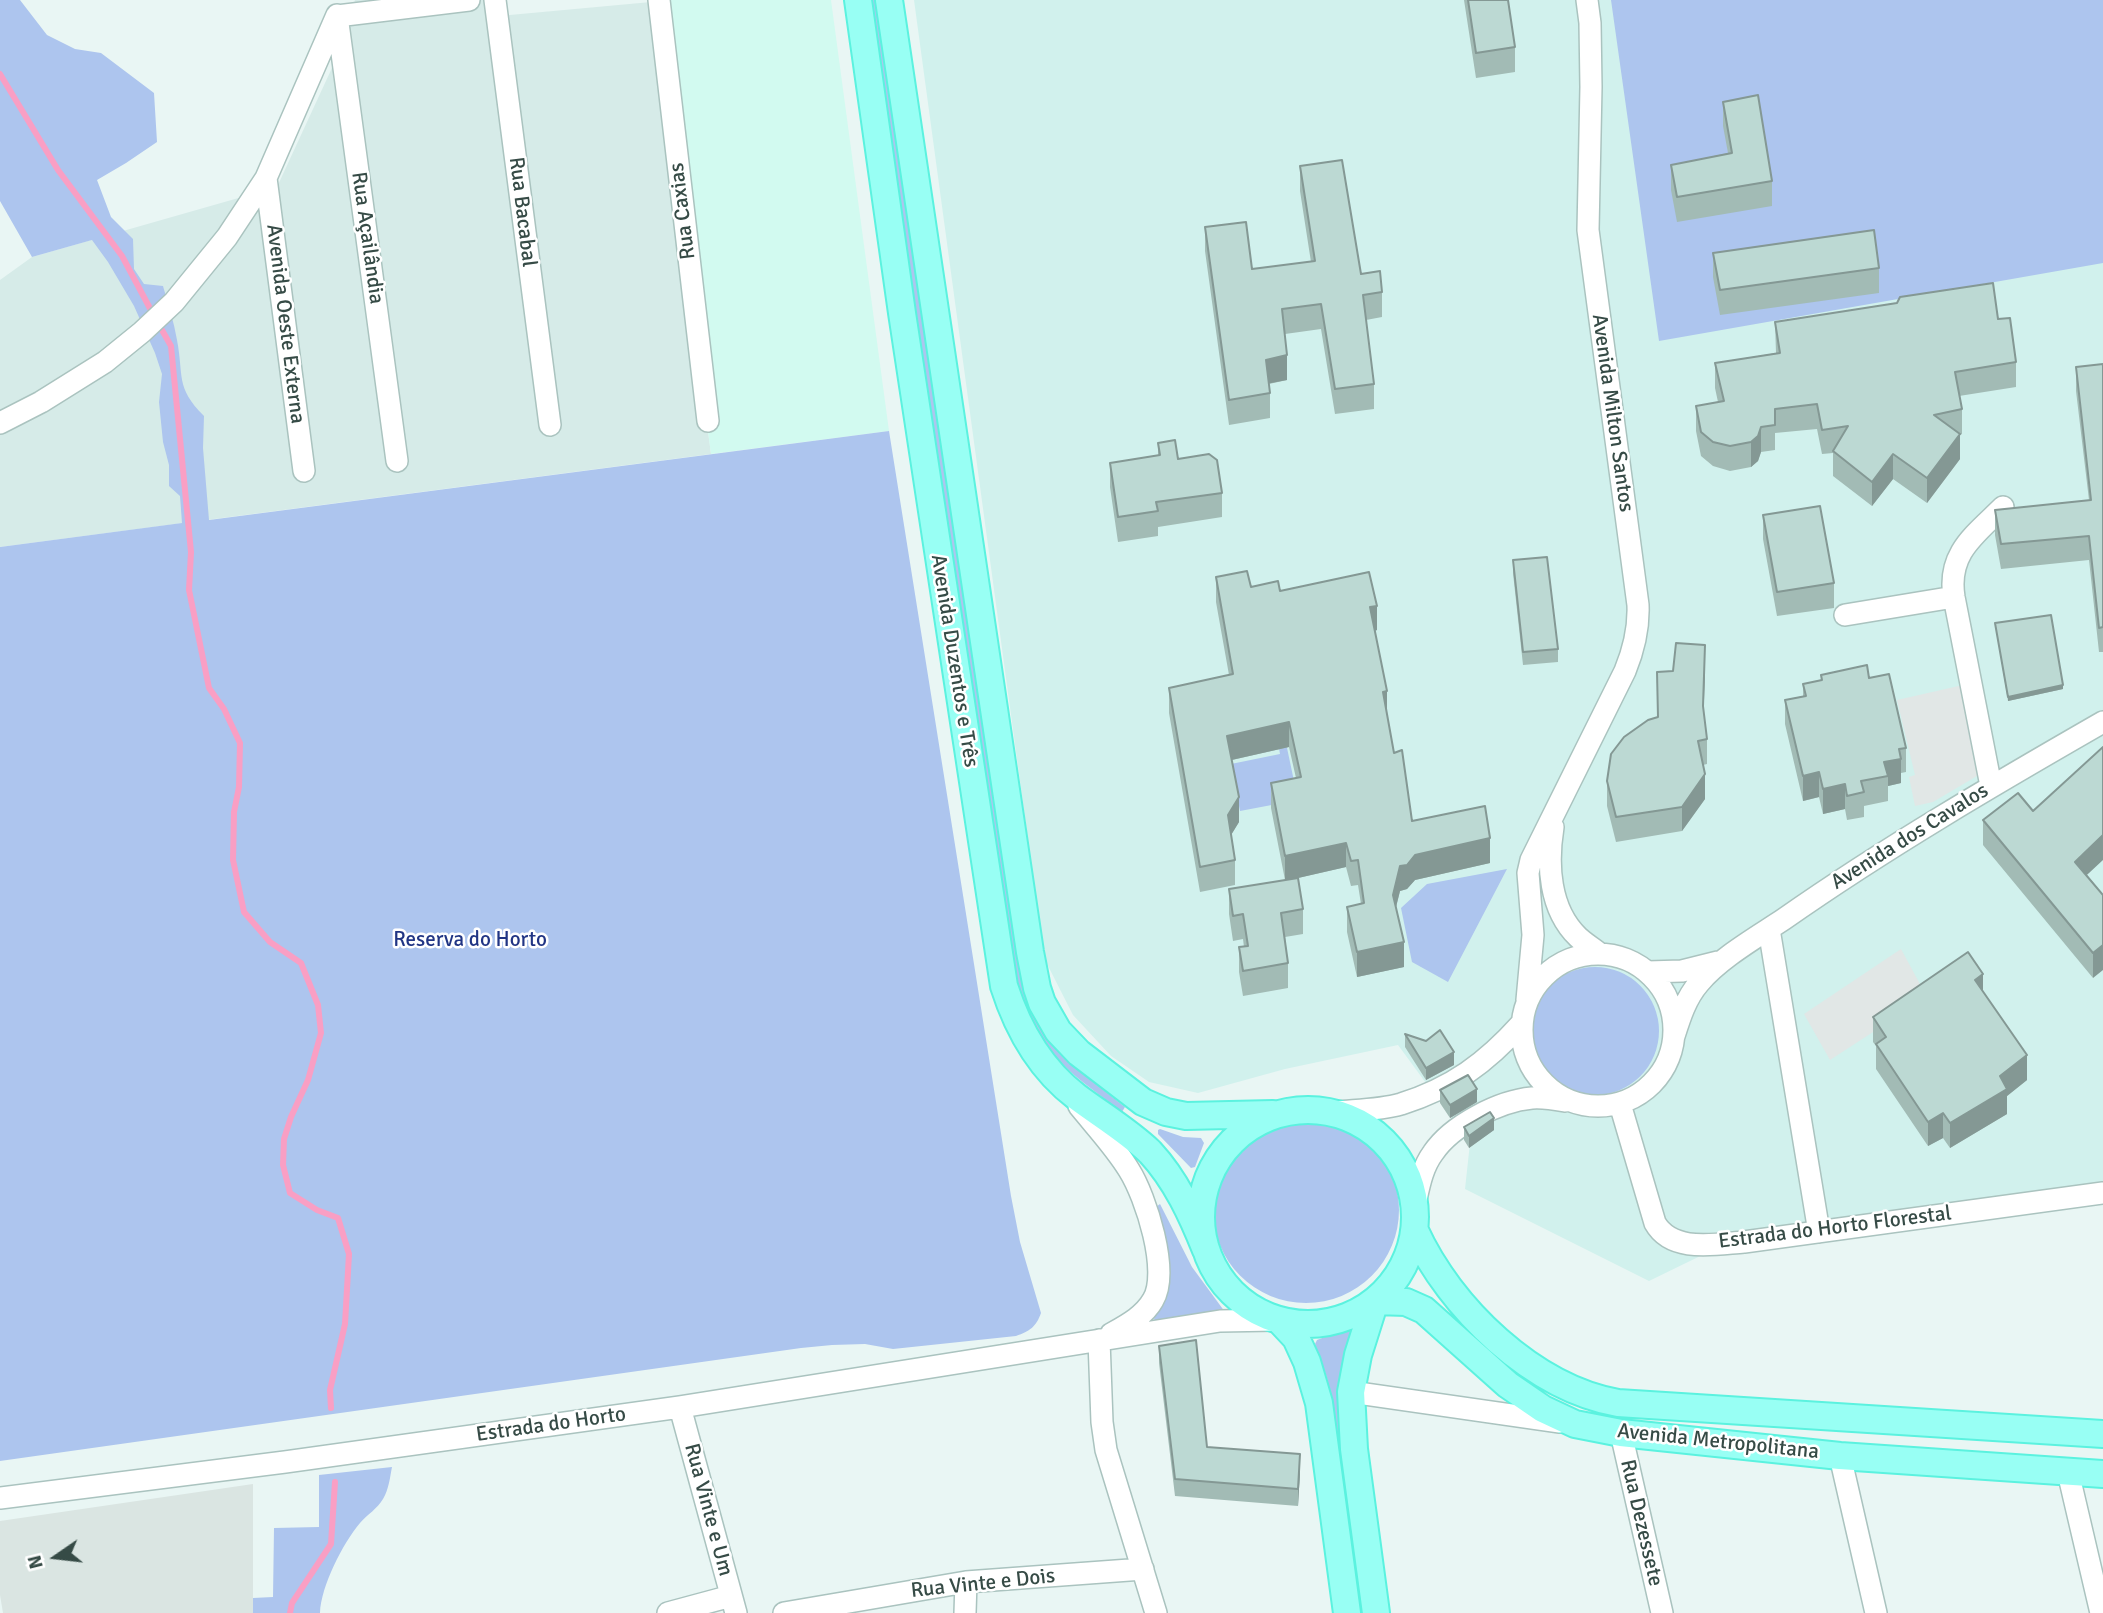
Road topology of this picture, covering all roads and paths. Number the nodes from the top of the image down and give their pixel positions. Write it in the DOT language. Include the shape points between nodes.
graph roads {
  1 [pos="469,0"];
  2 [pos="495,0"];
  3 [pos="659,0"];
  4 [pos="858,0"];
  5 [pos="889,0"];
  6 [pos="1587,0"];
  7 [pos="340,8"];
  8 [pos="266,177"];
  9 [pos="708,421"];
  10 [pos="0,422"];
  11 [pos="550,425"];
  12 [pos="397,461"];
  13 [pos="304,471"];
  14 [pos="2003,508"];
  15 [pos="1954,597"];
  16 [pos="1845,615"];
  17 [pos="2103,722"];
  18 [pos="1991,786"];
  19 [pos="1557,807"];
  20 [pos="1769,929"];
  21 [pos="1600,954"];
  22 [pos="1724,961"];
  23 [pos="1647,972"];
  24 [pos="1527,1000"];
  25 [pos="1521,1024"];
  26 [pos="1674,1036"];
  27 [pos="1055,1078"];
  28 [pos="1571,1102"];
  29 [pos="1620,1104"];
  30 [pos="1336,1112"];
  31 [pos="1273,1114"];
  32 [pos="2103,1193"];
  33 [pos="1415,1204"];
  34 [pos="1415,1231"];
  35 [pos="1819,1232"];
  36 [pos="1206,1250"];
  37 [pos="1375,1301"];
  38 [pos="1278,1321"];
  39 [pos="1099,1340"];
  40 [pos="1351,1392"];
  41 [pos="680,1407"];
  42 [pos="1575,1424"];
  43 [pos="1621,1433"];
  44 [pos="2103,1434"];
  45 [pos="1840,1456"];
  46 [pos="2068,1472"];
  47 [pos="2103,1474"];
  48 [pos="0,1499"];
  49 [pos="1143,1569"];
  50 [pos="966,1582"];
  51 [pos="733,1604"];
  52 [pos="668,1613"];
  53 [pos="783,1613"];
  54 [pos="965,1613"];
  55 [pos="1156,1613"];
  56 [pos="1347,1613"];
  57 [pos="1376,1613"];
  58 [pos="1661,1613"];
  59 [pos="1876,1613"];
  60 [pos="2101,1613"];
  1 -- 7 [label="street"];
  2 -- 11 [label="street, Rua Bacabal"];
  3 -- 9 [label="street, Rua Caxias"];
  4 -- 27 [label="main road, Avenida Duzentos e Três" via="1000,966 1018,1025"];
  5 -- 31 [label="main road, Avenida Duzentos e Três" via="1037,988 1050,1018 1068,1042 1143,1102 1186,1116"];
  6 -- 19 [label="street, Avenida Milton Santos" via="1591,86 1588,230 1639,623 1625,671"];
  7 -- 8 [label="street, Avenida Oeste Externa"];
  7 -- 12 [label="street, Rua Açailândia"];
  8 -- 10 [label="street, Avenida Oeste Externa" via="227,237 174,302 142,332 94,369"];
  8 -- 13 [label="street, Avenida Oeste Externa"];
  14 -- 15 [label="street" via="1957,558"];
  15 -- 16 [label="street"];
  15 -- 18 [label="street"];
  17 -- 18 [label="street, Avenida dos Cavalos"];
  18 -- 20 [label="street, Avenida dos Cavalos"];
  19 -- 21 [label="street, Avenida Milton Santos" via="1550,862 1556,903 1564,921"];
  19 -- 24 [label="street, Avenida Milton Santos" via="1528,873 1533,935"];
  20 -- 22 [label="street, Avenida dos Cavalos"];
  20 -- 35 [label="street"];
  21 -- 23 [label="street" via="1625,959"];
  21 -- 24 [label="street" via="1577,956 1556,965"];
  22 -- 23 [label="street, Avenida dos Cavalos" via="1690,970"];
  22 -- 26 [label="street, Avenida dos Cavalos" via="1700,981"];
  23 -- 26 [label="street" via="1662,990"];
  24 -- 25 [label="street"];
  25 -- 28 [label="street" via="1533,1072 1550,1090"];
  25 -- 30 [label="street" via="1481,1064 1456,1081 1400,1104"];
  26 -- 29 [label="street" via="1669,1059 1657,1078 1641,1094"];
  27 -- 36 [label="main road, Avenida Duzentos e Três" via="1152,1155 1181,1196"];
  27 -- 39 [label="street, Estrada do Horto" via="1130,1171 1160,1263 1157,1291 1149,1306"];
  28 -- 29 [label="street" via="1595,1107"];
  28 -- 33 [label="street" via="1532,1098 1512,1102 1454,1130 1431,1155"];
  29 -- 35 [label="street, Estrada do Horto Florestal" via="1655,1223 1663,1235 1683,1243 1717,1244"];
  30 -- 31 [label="main road" via="1304,1109"];
  30 -- 33 [label="main road" via="1370,1129 1387,1144 1401,1162"];
  31 -- 36 [label="main road" via="1231,1141 1211,1169 1201,1201"];
  32 -- 35 [label="street, Estrada do Horto Florestal"];
  33 -- 34 [label="main road"];
  34 -- 37 [label="main road" via="1408,1257"];
  34 -- 44 [label="main road, Avenida Metropolitana" via="1447,1284 1494,1337 1538,1371 1586,1396 1618,1403"];
  36 -- 38 [label="main road" via="1230,1291 1250,1308"];
  37 -- 38 [label="main road" via="1345,1319 1324,1324"];
  37 -- 40 [label="main road"];
  37 -- 42 [label="main road, Avenida Metropolitana" via="1406,1302 1424,1310 1508,1385"];
  38 -- 39 [label="street, Estrada do Horto" via="1220,1321"];
  38 -- 56 [label="main road" via="1296,1338 1319,1403"];
  39 -- 41 [label="street, Estrada do Horto"];
  39 -- 49 [label="street" via="1107,1450"];
  40 -- 42 [label="street"];
  40 -- 57 [label="main road"];
  41 -- 48 [label="street, Estrada do Horto"];
  41 -- 51 [label="street, Rua Vinte e Um"];
  42 -- 43 [label="main road, Avenida Metropolitana"];
  43 -- 45 [label="main road, Avenida Metropolitana"];
  43 -- 58 [label="street, Rua Dezessete"];
  45 -- 46 [label="main road, Avenida Metropolitana"];
  45 -- 59 [label="street"];
  46 -- 47 [label="main road, Avenida Metropolitana"];
  46 -- 60 [label="street"];
  49 -- 50 [label="street, Rua Vinte e Dois"];
  49 -- 55 [label="street"];
  50 -- 53 [label="street, Rua Vinte e Dois"];
  50 -- 54 [label="street"];
  51 -- 52 [label="street"];
}
